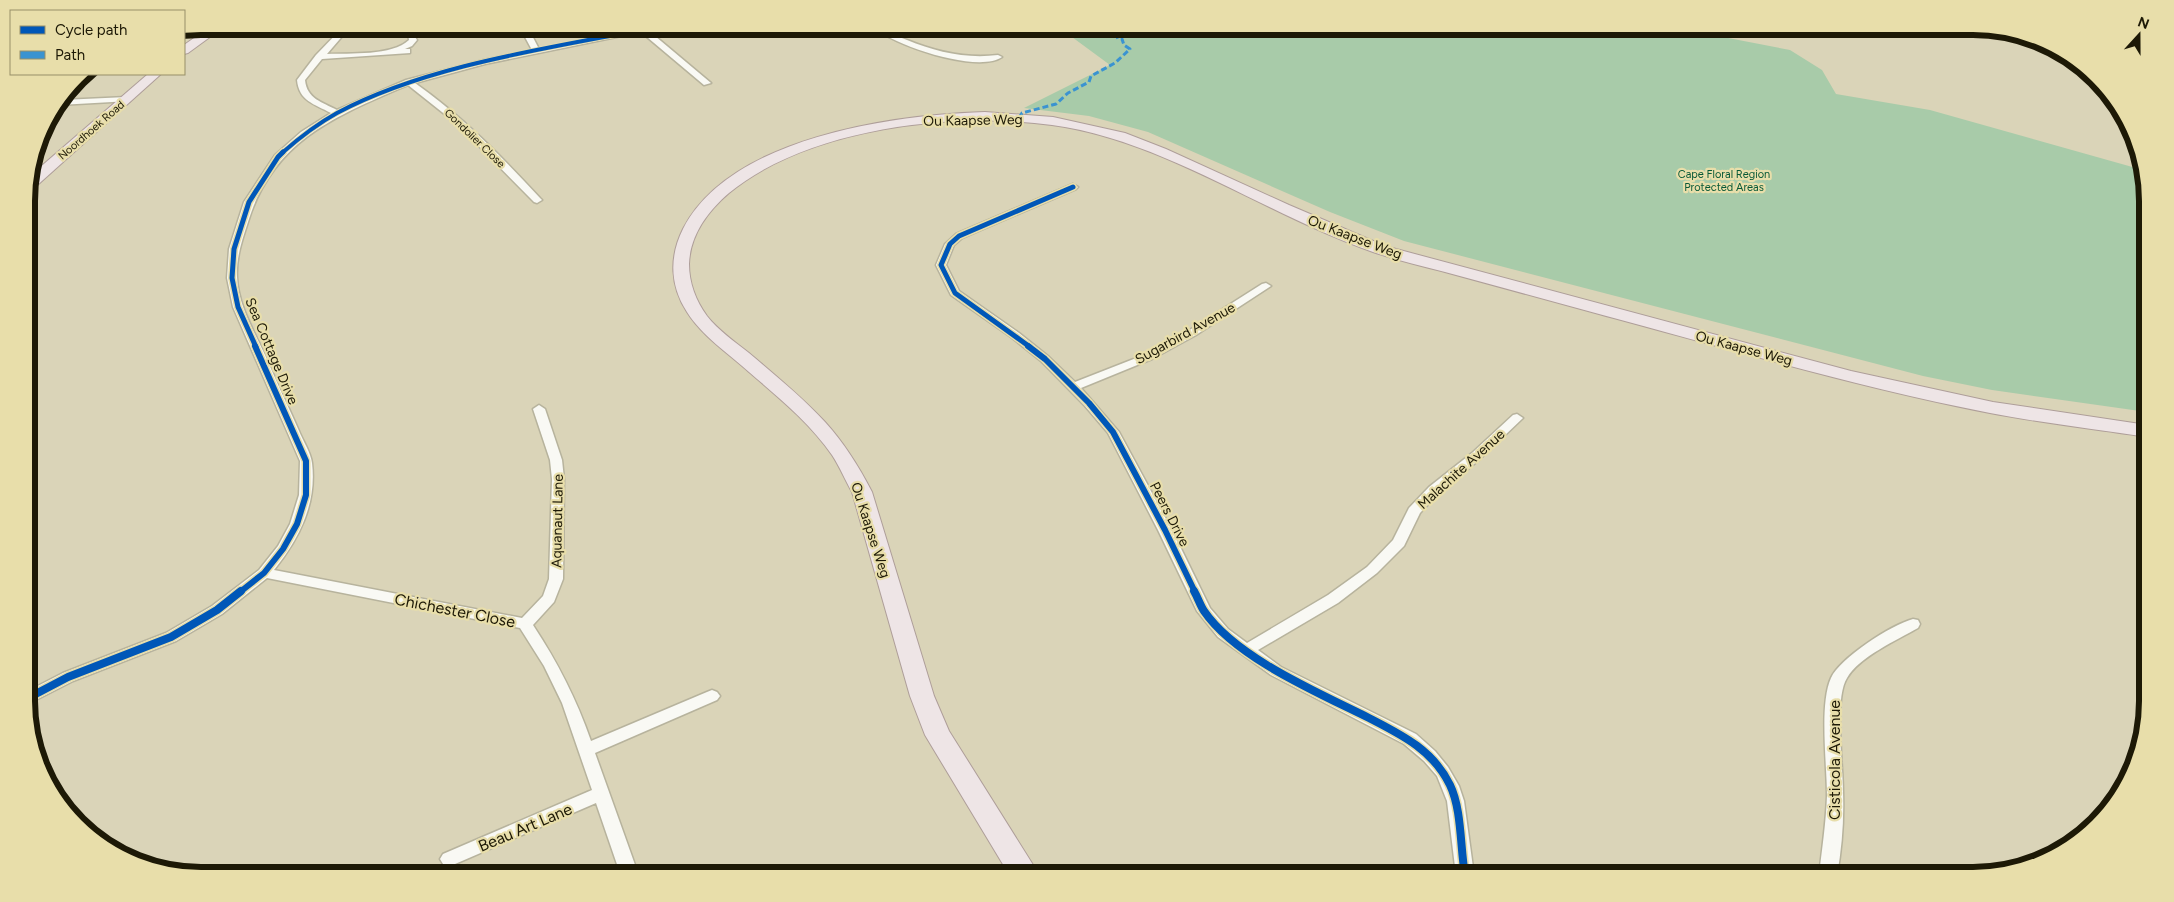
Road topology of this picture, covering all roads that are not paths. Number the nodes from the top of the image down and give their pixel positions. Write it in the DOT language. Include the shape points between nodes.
graph roads {
  1 [pos="206,35"];
  2 [pos="340,35"];
  3 [pos="414,35"];
  4 [pos="528,35"];
  5 [pos="618,35"];
  6 [pos="649,35"];
  7 [pos="888,35"];
  8 [pos="185,49"];
  9 [pos="406,50"];
  10 [pos="536,51"];
  11 [pos="392,52"];
  12 [pos="319,57"];
  13 [pos="998,57"];
  14 [pos="154,75"];
  15 [pos="409,82"];
  16 [pos="707,83"];
  17 [pos="127,99"];
  18 [pos="67,103"];
  19 [pos="337,113"];
  20 [pos="36,179"];
  21 [pos="1073,187"];
  22 [pos="537,200"];
  23 [pos="1266,286"];
  24 [pos="1073,387"];
  25 [pos="539,409"];
  26 [pos="1516,418"];
  27 [pos="2139,430"];
  28 [pos="264,573"];
  29 [pos="525,624"];
  30 [pos="1913,624"];
  31 [pos="1246,651"];
  32 [pos="35,694"];
  33 [pos="712,696"];
  34 [pos="586,750"];
  35 [pos="601,794"];
  36 [pos="449,859"];
  37 [pos="627,867"];
  38 [pos="1020,867"];
  39 [pos="1464,867"];
  40 [pos="1829,867"];
  1 -- 8 [label="main road"];
  2 -- 12 [label="street"];
  3 -- 11 [label="street" via="410,44"];
  4 -- 10 [label="street"];
  5 -- 10 [label="street, Sea Cottage Drive"];
  6 -- 16 [label="street"];
  7 -- 13 [label="street" via="952,56 977,60"];
  9 -- 11 [label="street"];
  10 -- 15 [label="street, Sea Cottage Drive"];
  11 -- 12 [label="street"];
  12 -- 19 [label="street" via="301,80 302,91"];
  14 -- 17 [label="main road, Noordhoek Road"];
  15 -- 19 [label="street, Sea Cottage Drive"];
  15 -- 22 [label="street, Gondolier Close" via="481,140"];
  17 -- 18 [label="street"];
  17 -- 20 [label="main road, Noordhoek Road"];
  19 -- 28 [label="street, Sea Cottage Drive" via="304,134 278,157 249,202 234,249 232,278 238,307 306,461 306,495 297,524"];
  21 -- 24 [label="street, Peers Drive" via="959,236 950,244 940,265 955,293 1015,335"];
  23 -- 24 [label="street, Sugarbird Avenue" via="1192,333 1148,356"];
  24 -- 31 [label="street, Peers Drive" via="1113,432 1204,612"];
  25 -- 29 [label="street, Aquanaut Lane" via="556,460 558,479 556,579 549,602"];
  26 -- 31 [label="street, Malachite Avenue" via="1414,511 1398,543 1372,570"];
  27 -- 38 [label="main road, Ou Kaapse Weg" via="1993,408 1848,376 1379,249 1136,142 1077,126 999,117 938,118 841,135 784,154 732,184 704,210 687,235 683,248 682,286 694,312 705,325 811,418 848,464 862,492 922,696 938,735"];
  28 -- 29 [label="street, Chichester Close"];
  28 -- 32 [label="street, Sea Cottage Drive" via="217,610 171,637"];
  29 -- 34 [label="street, Chichester Close" via="570,703"];
  30 -- 40 [label="street, Cisticola Avenue" via="1849,664 1839,676 1834,692 1833,846"];
  31 -- 39 [label="street, Peers Drive" via="1314,692 1410,739 1428,753 1443,770 1454,792"];
  33 -- 34 [label="street"];
  34 -- 35 [label="street, Chichester Close"];
  35 -- 36 [label="street, Beau Art Lane"];
  35 -- 37 [label="street, Chichester Close"];
}
